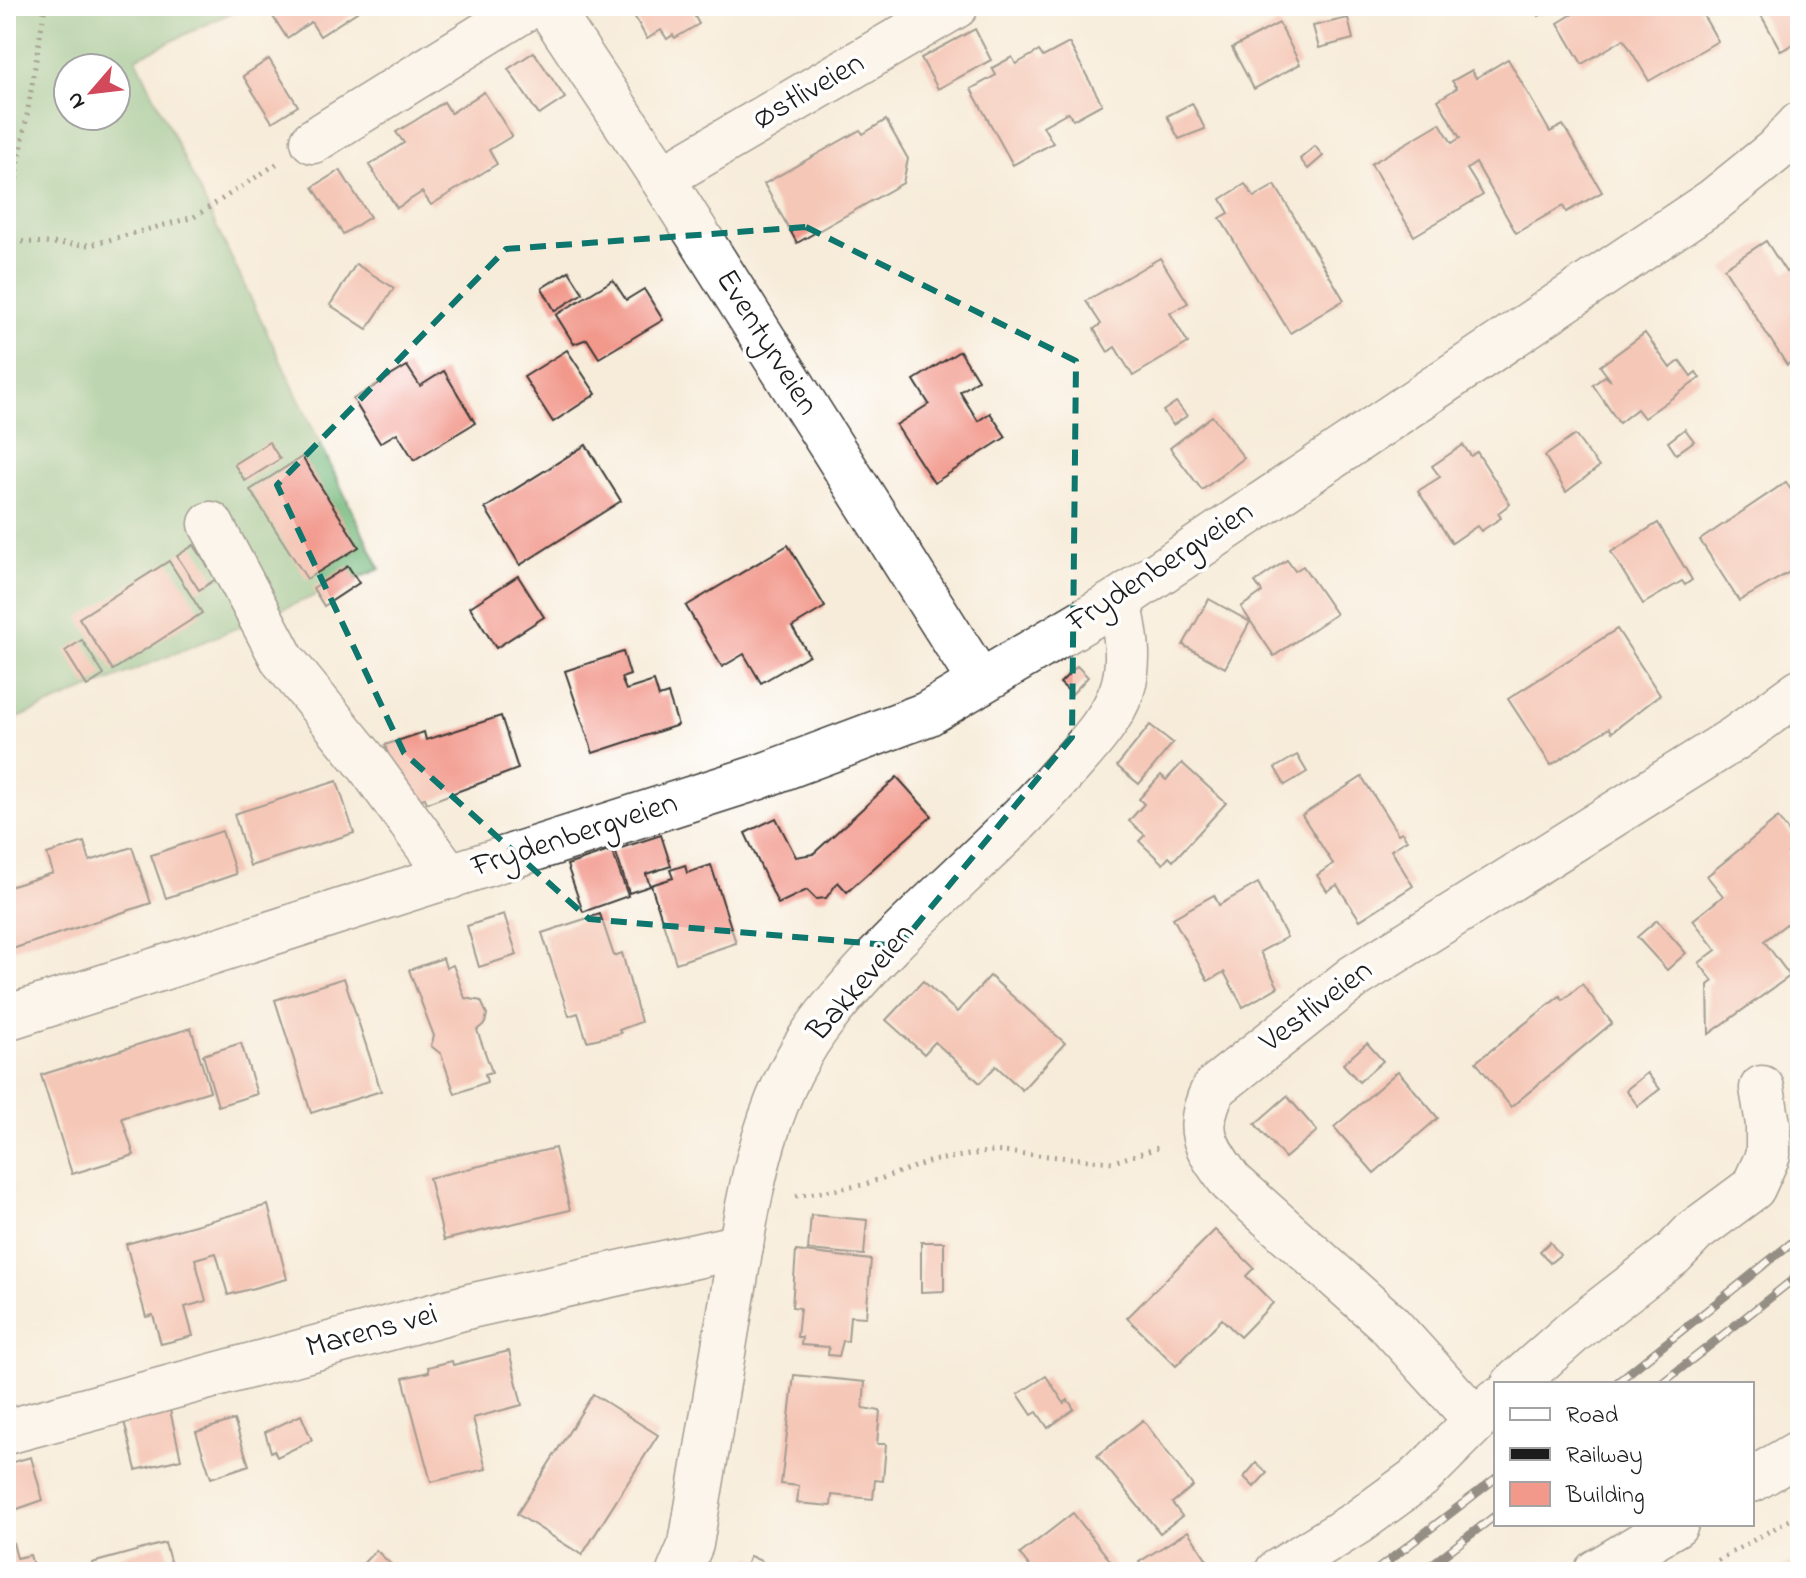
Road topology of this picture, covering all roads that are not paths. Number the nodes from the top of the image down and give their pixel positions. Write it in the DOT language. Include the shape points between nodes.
graph roads {
  1 [pos="530,6"];
  2 [pos="548,6"];
  3 [pos="956,6"];
  4 [pos="1800,124"];
  5 [pos="313,141"];
  6 [pos="662,178"];
  7 [pos="211,524"];
  8 [pos="1119,600"];
  9 [pos="980,682"];
  10 [pos="1800,691"];
  11 [pos="450,877"];
  12 [pos="6,1018"];
  13 [pos="1762,1088"];
  14 [pos="743,1230"];
  15 [pos="1516,1382"];
  16 [pos="1486,1410"];
  17 [pos="6,1432"];
  18 [pos="1800,1452"];
  19 [pos="1754,1479"];
  20 [pos="1673,1526"];
  21 [pos="679,1572"];
  22 [pos="1277,1572"];
  23 [pos="1596,1572"];
  1 -- 5 [label="street"];
  2 -- 6 [label="street, Eventyrveien"];
  3 -- 6 [label="street, Østliveien"];
  4 -- 8 [label="street, Frydenbergveien" via="1713,201"];
  6 -- 9 [label="street, Eventyrveien"];
  7 -- 11 [label="street, Frydenbergveien" via="283,660"];
  8 -- 9 [label="street, Frydenbergveien"];
  8 -- 14 [label="street, Bakkeveien" via="1128,658 1122,690 1101,730 825,1017 789,1074 765,1126"];
  9 -- 11 [label="street, Frydenbergveien" via="927,714 867,738"];
  10 -- 16 [label="street, Vestliveien" via="1734,739 1354,977 1214,1088 1203,1109 1203,1135 1231,1182"];
  11 -- 12 [label="street, Frydenbergveien"];
  13 -- 15 [label="street" via="1768,1155 1753,1188"];
  14 -- 17 [label="street, Marens vei"];
  14 -- 21 [label="street, Bakkeveien" via="691,1544"];
  16 -- 22 [label="street" via="1421,1476"];
  18 -- 19 [label="street"];
  20 -- 23 [label="street"];
}
